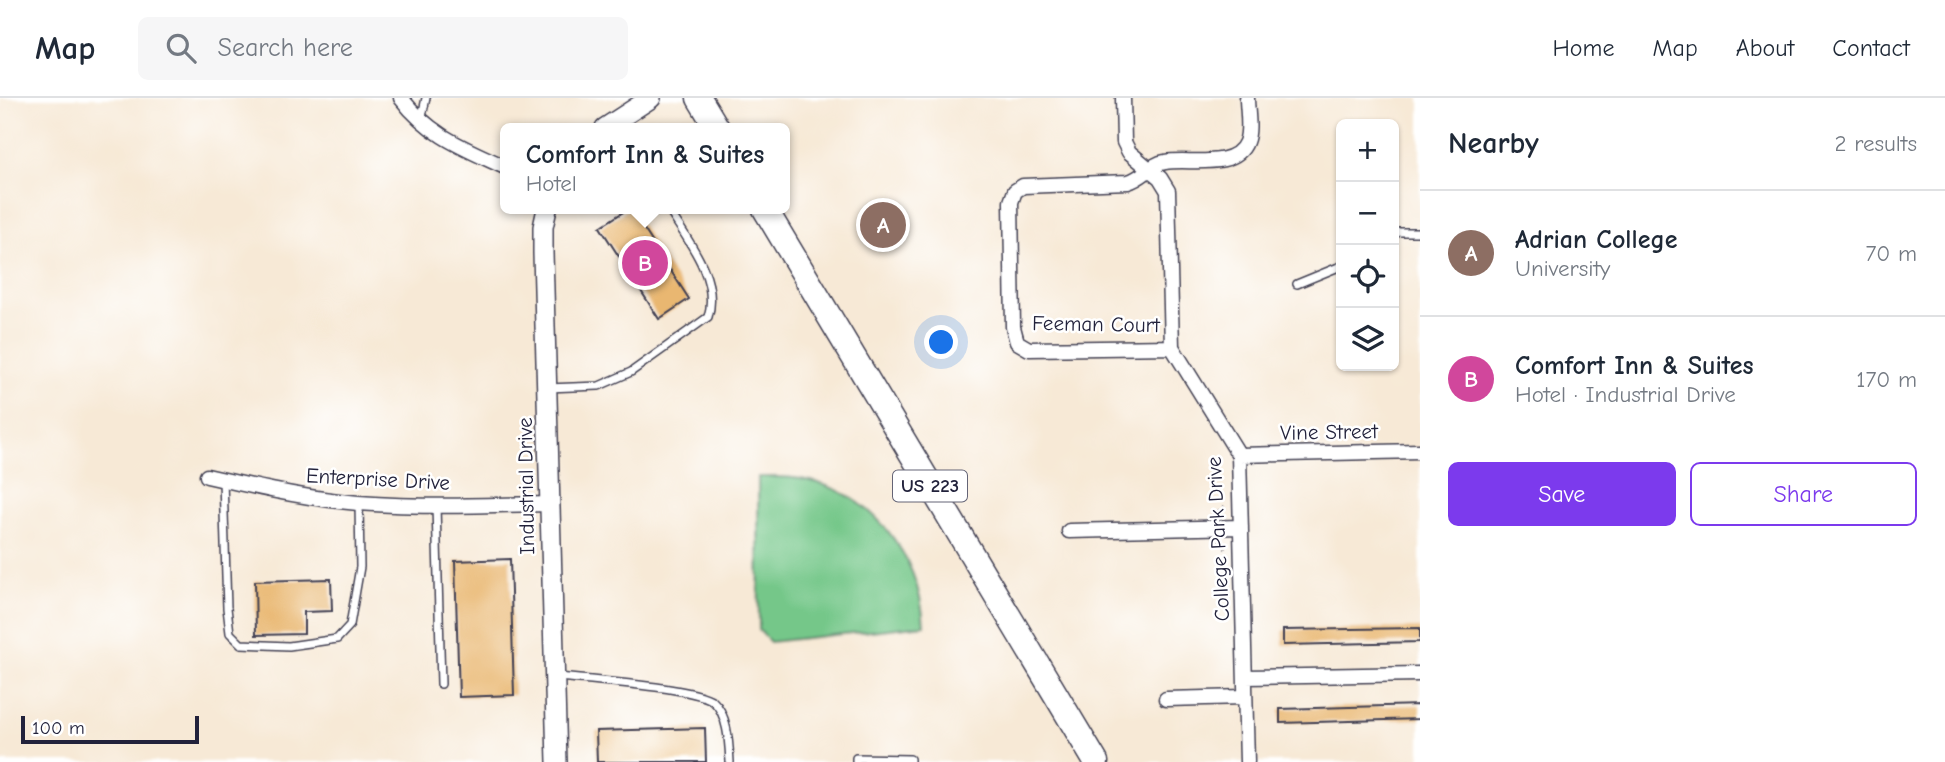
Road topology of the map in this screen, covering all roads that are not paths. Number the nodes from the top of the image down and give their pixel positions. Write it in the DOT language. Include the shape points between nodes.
graph roads {
  1 [pos="401,98"];
  2 [pos="426,98"];
  3 [pos="651,98"];
  4 [pos="699,98"];
  5 [pos="1123,98"];
  6 [pos="1247,98"];
  7 [pos="421,121"];
  8 [pos="613,123"];
  9 [pos="714,123"];
  10 [pos="500,165"];
  11 [pos="1150,170"];
  12 [pos="546,214"];
  13 [pos="671,214"];
  14 [pos="768,214"];
  15 [pos="1399,232"];
  16 [pos="1420,232"];
  17 [pos="1336,268"];
  18 [pos="1297,284"];
  19 [pos="1172,347"];
  20 [pos="546,388"];
  21 [pos="1420,451"];
  22 [pos="1239,455"];
  23 [pos="208,476"];
  24 [pos="223,480"];
  25 [pos="359,503"];
  26 [pos="549,504"];
  27 [pos="436,505"];
  28 [pos="1241,527"];
  29 [pos="1069,531"];
  30 [pos="1420,674"];
  31 [pos="554,676"];
  32 [pos="1245,677"];
  33 [pos="440,684"];
  34 [pos="1245,697"];
  35 [pos="1166,699"];
  36 [pos="885,760"];
  37 [pos="557,762"];
  38 [pos="730,762"];
  39 [pos="856,762"];
  40 [pos="910,762"];
  41 [pos="1096,762"];
  42 [pos="1247,762"];
  1 -- 7 [label="street"];
  2 -- 7 [label="lane"];
  3 -- 8 [label="street"];
  4 -- 9 [label="highway"];
  5 -- 11 [label="street" via="1124,142 1135,159"];
  6 -- 11 [label="street" via="1248,134 1240,152 1221,160 1167,161"];
  7 -- 10 [label="street" via="450,142"];
  11 -- 19 [label="street" via="1168,191"];
  11 -- 19 [label="street, Feeman Court" via="1128,183 1035,184 1015,191 1010,216 1013,327 1017,342 1029,349"];
  12 -- 20 [label="street, Industrial Drive"];
  13 -- 20 [label="lane" via="704,267 711,303 708,317 631,372 599,386"];
  14 -- 41 [label="highway, US 223"];
  15 -- 16 [label="lane"];
  17 -- 18 [label="lane"];
  19 -- 22 [label="street, College Park Drive"];
  20 -- 26 [label="street, Industrial Drive"];
  21 -- 22 [label="street, Vine Street"];
  22 -- 28 [label="street, College Park Drive"];
  23 -- 24 [label="street, Enterprise Drive"];
  24 -- 25 [label="street, Enterprise Drive"];
  24 -- 25 [label="lane" via="227,608 230,633 242,644 289,646 337,639 350,625 360,567"];
  25 -- 27 [label="street, Enterprise Drive"];
  26 -- 27 [label="street, Enterprise Drive"];
  26 -- 31 [label="street, Industrial Drive"];
  27 -- 33 [label="lane"];
  28 -- 29 [label="street"];
  28 -- 32 [label="street, College Park Drive"];
  30 -- 32 [label="street"];
  31 -- 37 [label="street, Industrial Drive"];
  31 -- 38 [label="lane" via="690,692 713,701 728,728"];
  32 -- 34 [label="street, College Park Drive"];
  34 -- 35 [label="street"];
  34 -- 42 [label="street, College Park Drive"];
  36 -- 39 [label="lane" via="856,758"];
  36 -- 40 [label="lane"];
}
